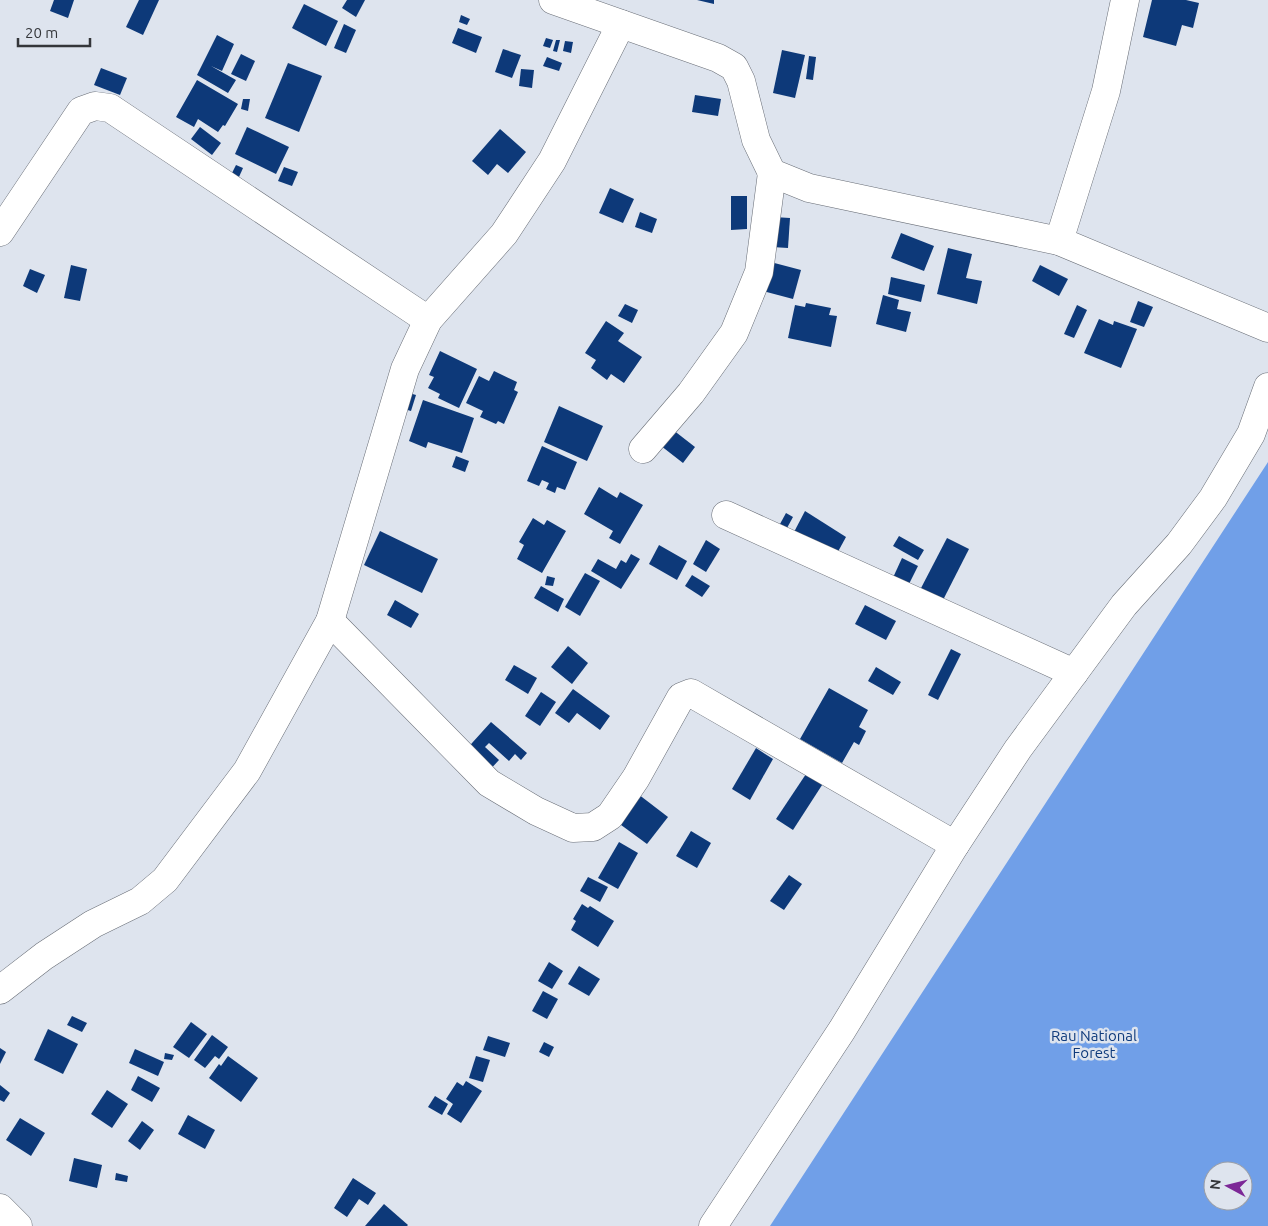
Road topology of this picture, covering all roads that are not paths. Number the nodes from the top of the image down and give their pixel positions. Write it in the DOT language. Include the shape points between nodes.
graph roads {
  1 [pos="553,0"];
  2 [pos="1124,0"];
  3 [pos="621,24"];
  4 [pos="772,173"];
  5 [pos="0,232"];
  6 [pos="1059,241"];
  7 [pos="428,320"];
  8 [pos="1268,328"];
  9 [pos="1268,387"];
  10 [pos="643,449"];
  11 [pos="726,515"];
  12 [pos="330,621"];
  13 [pos="1074,674"];
  14 [pos="955,845"];
  15 [pos="0,990"];
  16 [pos="0,1208"];
  17 [pos="18,1226"];
  18 [pos="713,1226"];
  1 -- 3 [label="street"];
  2 -- 6 [label="street" via="1106,91"];
  3 -- 4 [label="street" via="718,58 734,67 741,81 756,140"];
  3 -- 7 [label="street" via="552,161 504,234"];
  4 -- 6 [label="street" via="809,188"];
  4 -- 10 [label="street" via="759,272 734,334"];
  5 -- 7 [label="street" via="82,111 95,106 110,108"];
  6 -- 8 [label="street"];
  7 -- 12 [label="street" via="405,369"];
  9 -- 13 [label="street" via="1251,434 1213,498 1179,544 1124,605"];
  11 -- 13 [label="street"];
  12 -- 14 [label="street" via="488,783 573,828 593,827 610,816 636,778 681,697 691,693"];
  12 -- 15 [label="street" via="247,771 165,880 140,900 93,924 44,956"];
  13 -- 14 [label="street" via="1018,749"];
  14 -- 18 [label="street" via="842,1030"];
  16 -- 17 [label="street"];
}
